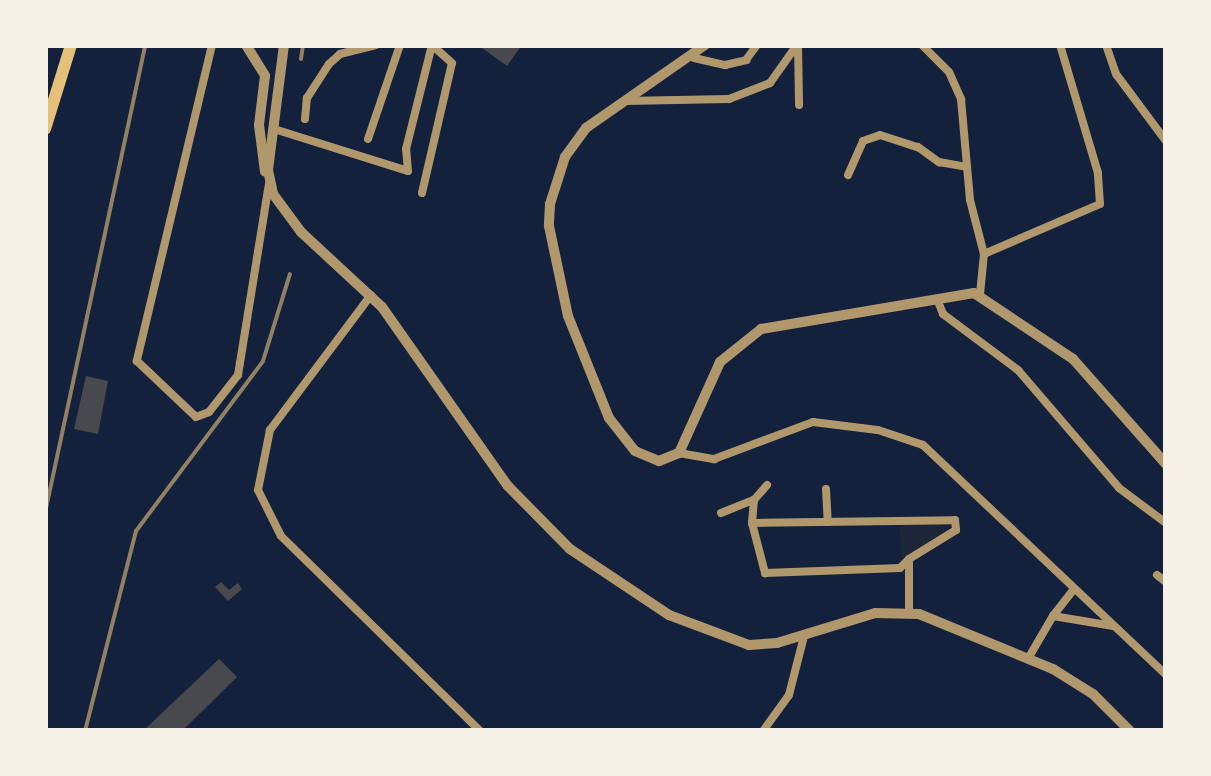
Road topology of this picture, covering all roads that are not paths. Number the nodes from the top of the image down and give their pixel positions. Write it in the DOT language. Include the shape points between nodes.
graph roads {
  1 [pos="71,45"];
  2 [pos="212,45"];
  3 [pos="246,45"];
  4 [pos="284,45"];
  5 [pos="376,45"];
  6 [pos="400,45"];
  7 [pos="432,45"];
  8 [pos="704,45"];
  9 [pos="758,45"];
  10 [pos="798,45"];
  11 [pos="922,45"];
  12 [pos="1060,45"];
  13 [pos="1106,45"];
  14 [pos="694,58"];
  15 [pos="619,101"];
  16 [pos="799,105"];
  17 [pos="305,119"];
  18 [pos="45,129"];
  19 [pos="274,129"];
  20 [pos="368,139"];
  21 [pos="1166,141"];
  22 [pos="967,167"];
  23 [pos="848,174"];
  24 [pos="269,183"];
  25 [pos="422,192"];
  26 [pos="984,254"];
  27 [pos="980,294"];
  28 [pos="372,296"];
  29 [pos="938,299"];
  30 [pos="680,453"];
  31 [pos="1166,464"];
  32 [pos="767,485"];
  33 [pos="826,489"];
  34 [pos="754,500"];
  35 [pos="721,513"];
  36 [pos="828,522"];
  37 [pos="1166,523"];
  38 [pos="752,524"];
  39 [pos="909,559"];
  40 [pos="1157,574"];
  41 [pos="1166,582"];
  42 [pos="1074,589"];
  43 [pos="909,611"];
  44 [pos="1053,616"];
  45 [pos="1113,626"];
  46 [pos="804,636"];
  47 [pos="1029,657"];
  48 [pos="1166,675"];
  49 [pos="480,731"];
  50 [pos="763,731"];
  51 [pos="1130,731"];
  1 -- 18 [label="main road"];
  2 -- 24 [label="street" via="137,361 196,416 227,392 242,364"];
  3 -- 24 [label="street" via="265,76 260,151"];
  4 -- 19 [label="street"];
  5 -- 17 [label="street" via="330,64 306,98"];
  6 -- 20 [label="street"];
  7 -- 19 [label="street" via="406,149 408,172"];
  7 -- 25 [label="street" via="452,63"];
  8 -- 14 [label="street"];
  9 -- 14 [label="street" via="746,60 725,65"];
  10 -- 15 [label="street" via="770,83 730,99"];
  10 -- 16 [label="street"];
  11 -- 22 [label="street" via="949,72 961,100"];
  12 -- 26 [label="street" via="1098,173 1100,204"];
  13 -- 21 [label="street" via="1116,74"];
  14 -- 15 [label="street"];
  15 -- 30 [label="street" via="565,158 550,204 552,246 568,316 609,418 643,457"];
  19 -- 24 [label="street"];
  22 -- 23 [label="street" via="880,135 863,141"];
  22 -- 26 [label="street"];
  24 -- 28 [label="street" via="301,232"];
  26 -- 27 [label="street"];
  27 -- 29 [label="street"];
  27 -- 31 [label="street" via="1073,359"];
  28 -- 46 [label="street" via="508,486 590,566 669,615 720,637 760,646"];
  28 -- 49 [label="street" via="270,430 258,490 281,536"];
  29 -- 30 [label="street" via="752,334 715,371"];
  29 -- 37 [label="street" via="943,314 1031,384 1119,488"];
  30 -- 42 [label="street" via="714,459 813,422 902,437 938,456"];
  32 -- 34 [label="street"];
  33 -- 36 [label="street"];
  34 -- 35 [label="street"];
  34 -- 38 [label="street"];
  36 -- 38 [label="street"];
  36 -- 39 [label="street" via="955,520 956,530"];
  38 -- 39 [label="street" via="765,573 900,568"];
  39 -- 43 [label="street"];
  40 -- 41 [label="street"];
  42 -- 44 [label="street"];
  42 -- 45 [label="street"];
  43 -- 46 [label="street" via="857,617"];
  43 -- 47 [label="street"];
  44 -- 45 [label="street"];
  44 -- 47 [label="street"];
  45 -- 48 [label="street"];
  46 -- 50 [label="street" via="789,695"];
  47 -- 51 [label="street" via="1093,694"];
}
